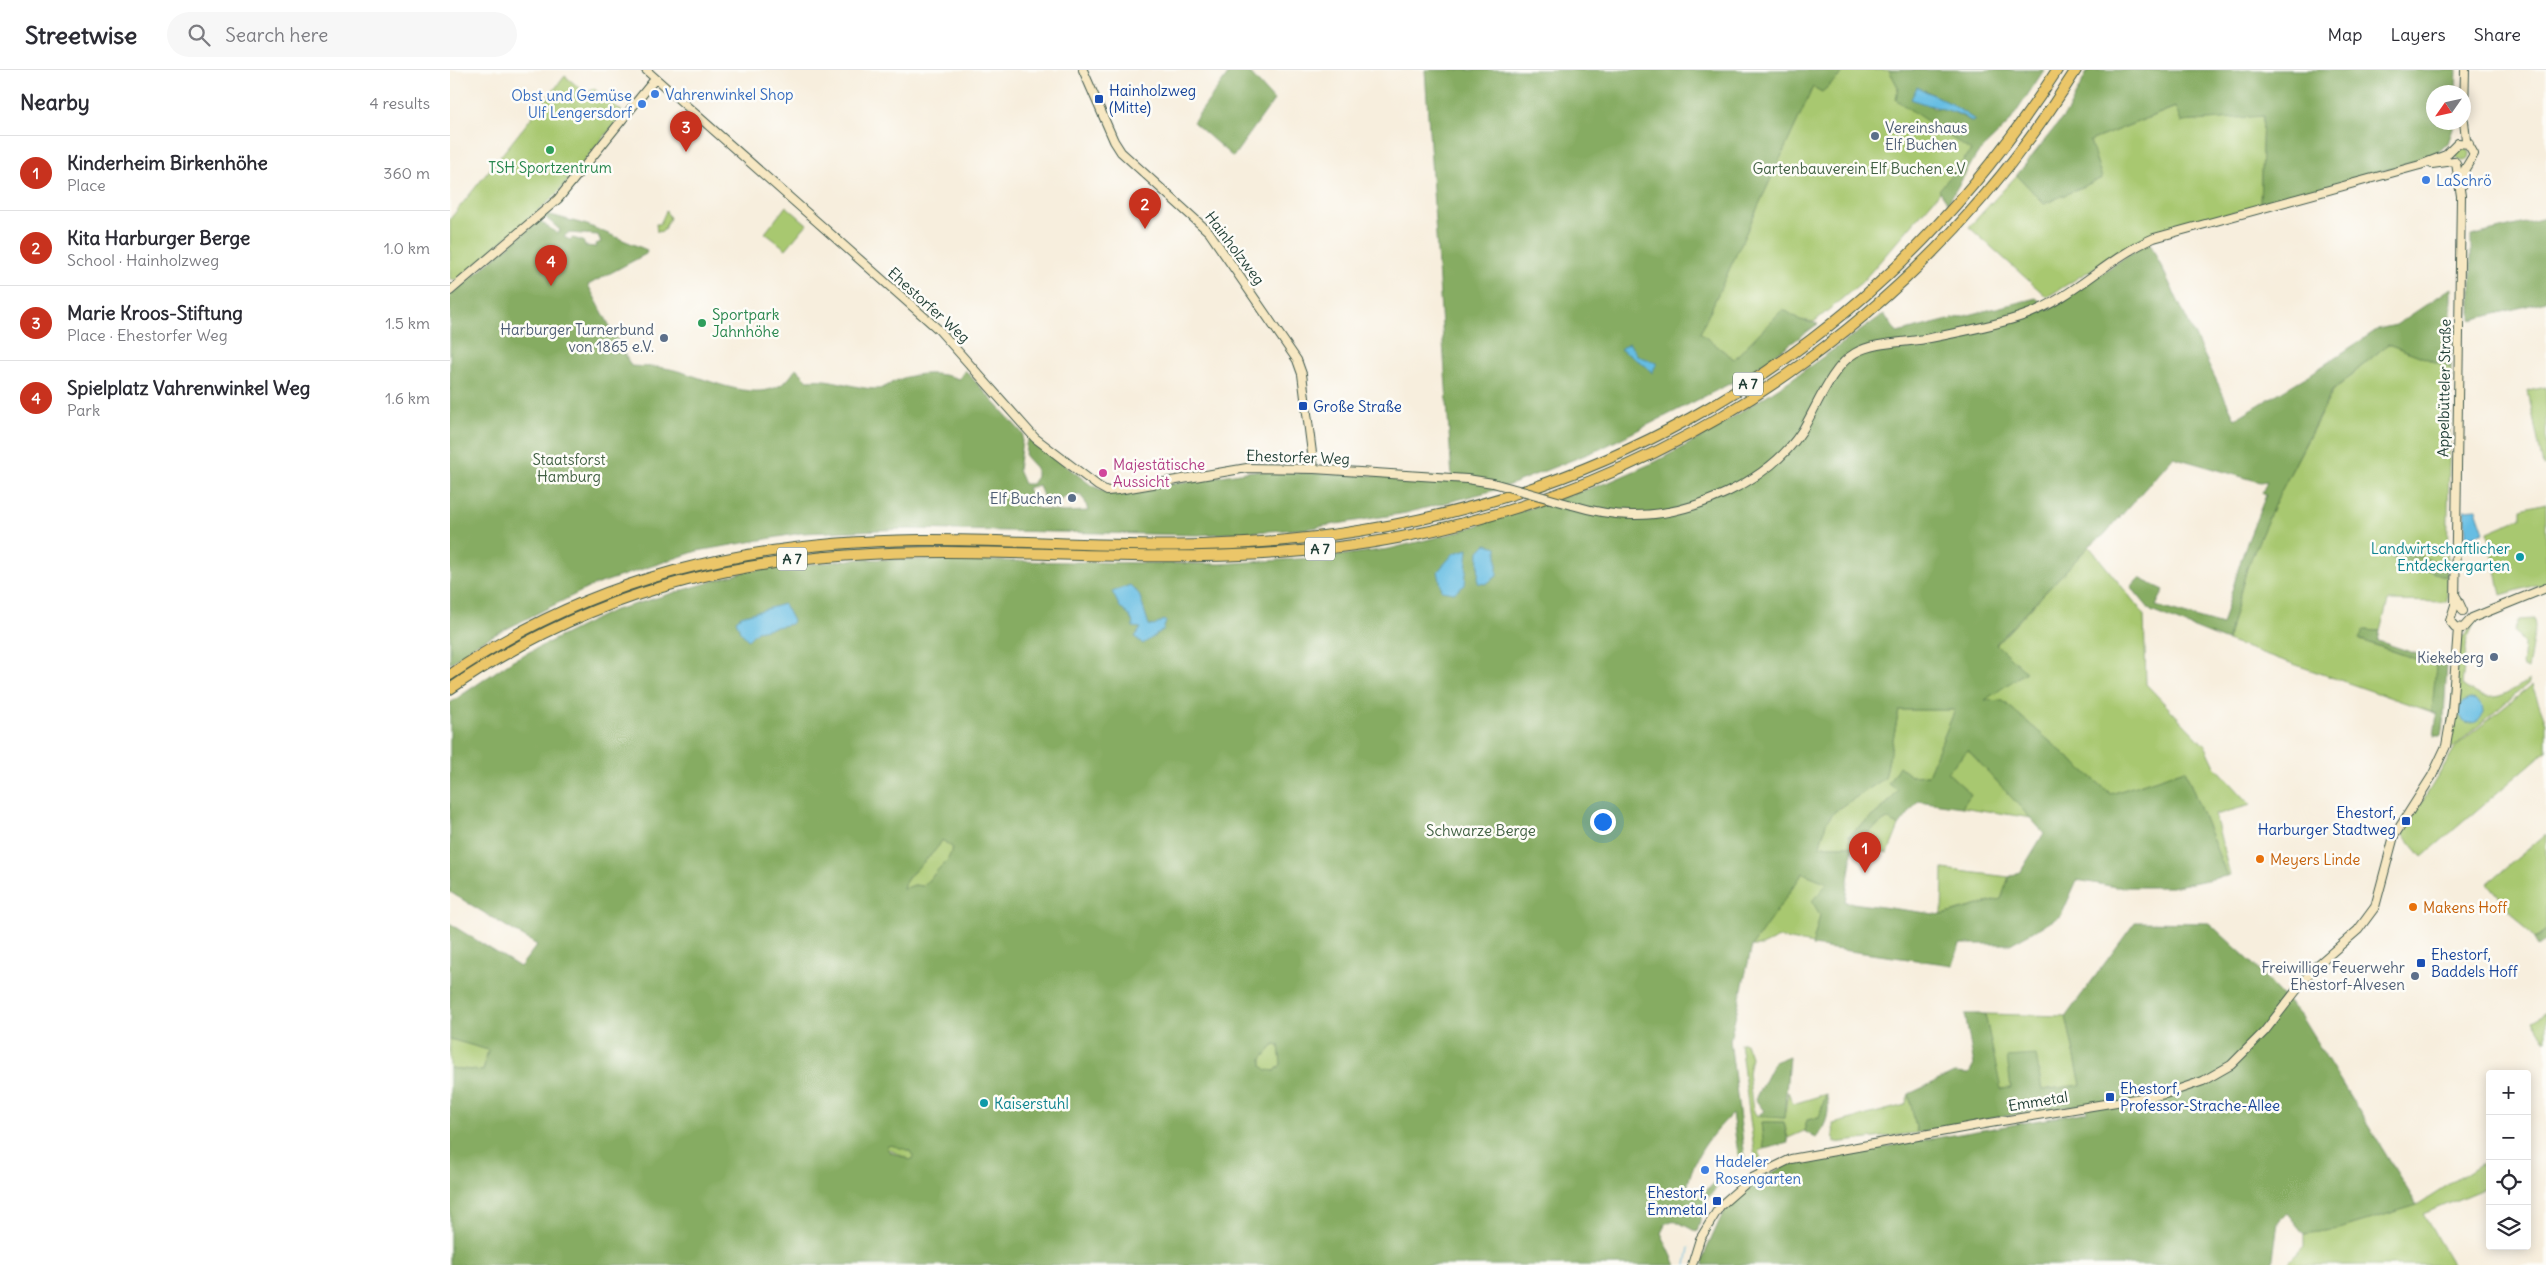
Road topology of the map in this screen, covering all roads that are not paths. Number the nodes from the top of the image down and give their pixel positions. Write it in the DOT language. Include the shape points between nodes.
graph roads {
  1 [pos="646,70"];
  2 [pos="1083,70"];
  3 [pos="2057,70"];
  4 [pos="2076,70"];
  5 [pos="2465,70"];
  6 [pos="655,79"];
  7 [pos="2465,85"];
  8 [pos="2461,130"];
  9 [pos="2465,130"];
  10 [pos="2457,144"];
  11 [pos="2469,144"];
  12 [pos="2452,151"];
  13 [pos="2455,162"];
  14 [pos="2468,164"];
  15 [pos="2420,166"];
  16 [pos="2461,196"];
  17 [pos="450,291"];
  18 [pos="1314,469"];
  19 [pos="2454,581"];
  20 [pos="2546,588"];
  21 [pos="2546,592"];
  22 [pos="2533,595"];
  23 [pos="2465,612"];
  24 [pos="2452,613"];
  25 [pos="2483,613"];
  26 [pos="2468,621"];
  27 [pos="2458,628"];
  28 [pos="450,675"];
  29 [pos="450,689"];
  30 [pos="1692,1265"];
  1 -- 6 [label="main road, Ehestorfer Weg"];
  2 -- 18 [label="main road, Hainholzweg" via="1114,142 1209,232 1297,360 1302,374"];
  3 -- 28 [label="highway, A 7" via="2007,143 1954,209 1877,285 1829,326 1764,373 1683,422 1617,455 1537,487 1446,514 1377,529 1255,543 1197,546 912,540 820,545 744,554 675,570 589,599 510,638"];
  4 -- 29 [label="highway, A 7" via="2019,154 1965,220 1854,326 1796,369 1726,413 1656,451 1565,490 1477,520 1351,546 1297,552 1152,557 903,553 798,558 746,566 678,580 580,616 514,648"];
  5 -- 7 [label="main road"];
  6 -- 17 [label="main road" via="558,199"];
  6 -- 18 [label="main road, Ehestorfer Weg" via="933,324 1035,438 1098,486 1107,491 1118,490 1247,468"];
  8 -- 10 [label="main road"];
  9 -- 11 [label="main road"];
  10 -- 11 [label="main road"];
  10 -- 12 [label="main road"];
  11 -- 14 [label="main road" via="2474,155"];
  12 -- 13 [label="main road"];
  12 -- 15 [label="main road"];
  13 -- 14 [label="main road"];
  13 -- 15 [label="main road"];
  13 -- 16 [label="main road, Appelbütteler Straße"];
  14 -- 16 [label="main road, Appelbütteler Straße"];
  15 -- 18 [label="main road, Ehestorfer Weg, bridge" via="2154,238 2048,304 2018,317 1926,339 1865,349 1849,357 1838,369 1802,431 1762,472 1696,505 1655,514 1608,514 1468,479"];
  16 -- 19 [label="main road, Appelbütteler Straße"];
  19 -- 23 [label="main road, Appelbütteler Straße"];
  19 -- 24 [label="main road, Appelbütteler Straße" via="2455,606"];
  20 -- 22 [label="main road"];
  21 -- 22 [label="main road"];
  22 -- 25 [label="main road"];
  23 -- 24 [label="main road"];
  23 -- 25 [label="main road"];
  23 -- 26 [label="main road"];
  24 -- 27 [label="main road" via="2451,622"];
  25 -- 26 [label="main road"];
  26 -- 27 [label="main road"];
  27 -- 30 [label="main road, Emmetal" via="2446,746 2432,776 2394,836 2379,898 2371,915 2313,969 2255,1043 2231,1065 2211,1078 2165,1094 1791,1159 1752,1178 1720,1206 1700,1239"];
}
